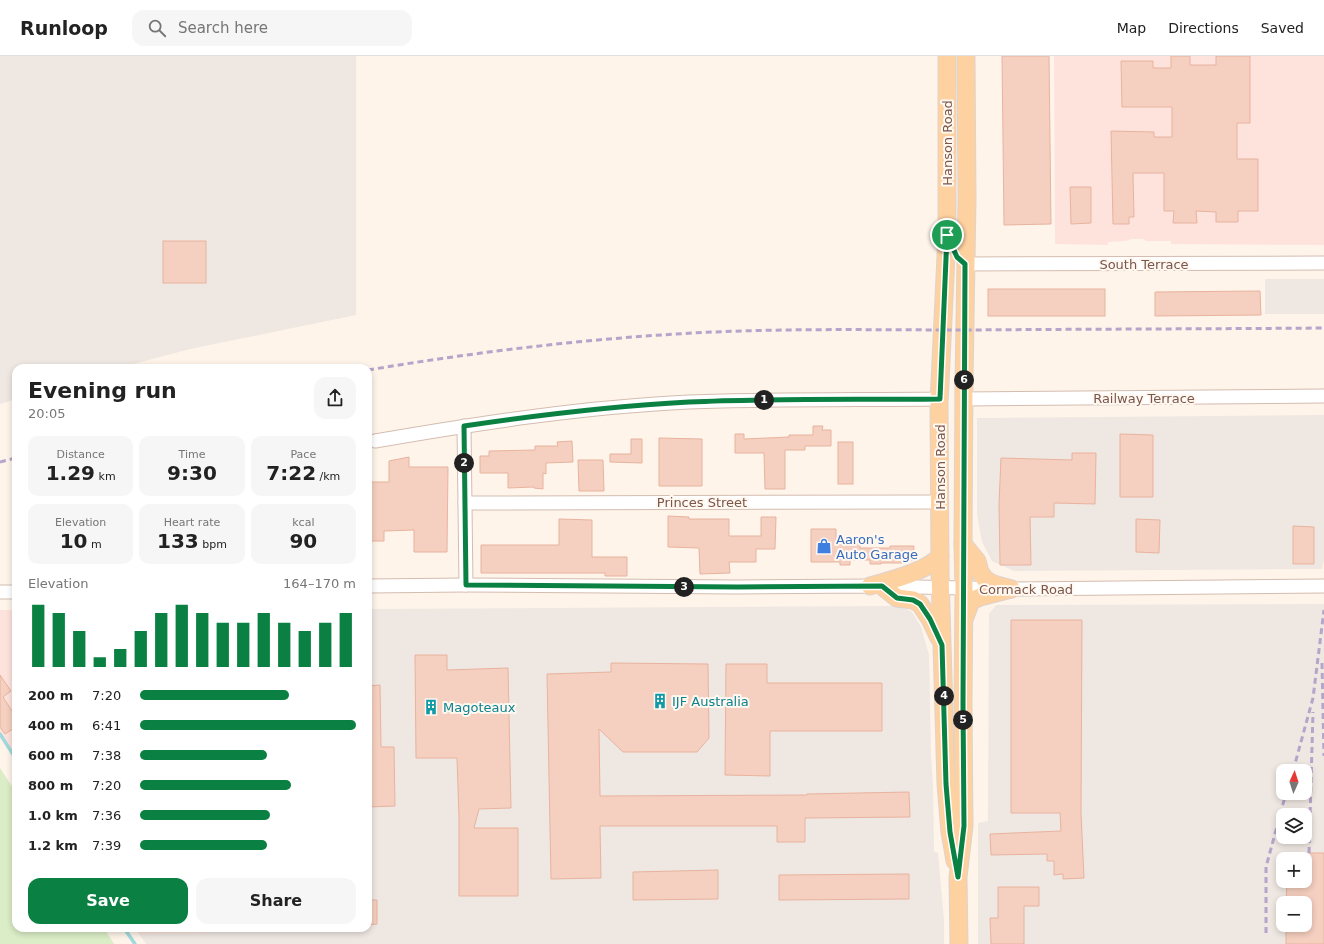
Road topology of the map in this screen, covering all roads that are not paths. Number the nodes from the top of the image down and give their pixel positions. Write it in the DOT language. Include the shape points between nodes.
graph roads {
  1 [pos="947,56"];
  2 [pos="966,56"];
  3 [pos="947,235"];
  4 [pos="965,264"];
  5 [pos="1324,264"];
  6 [pos="1324,396"];
  7 [pos="940,399"];
  8 [pos="963,399"];
  9 [pos="464,426"];
  10 [pos="375,441"];
  11 [pos="940,502"];
  12 [pos="465,503"];
  13 [pos="963,544"];
  14 [pos="940,556"];
  15 [pos="466,585"];
  16 [pos="372,586"];
  17 [pos="876,586"];
  18 [pos="1324,586"];
  19 [pos="941,587"];
  20 [pos="964,588"];
  21 [pos="1011,589"];
  22 [pos="0,592"];
  23 [pos="12,592"];
  24 [pos="963,627"];
  25 [pos="942,645"];
  26 [pos="958,877"];
  27 [pos="959,944"];
  1 -- 3 [label="main road, Hanson Road"];
  2 -- 4 [label="main road, Hanson Road"];
  3 -- 4 [label="main road" via="957,257"];
  3 -- 7 [label="main road, Hanson Road"];
  4 -- 5 [label="street, South Terrace"];
  4 -- 8 [label="main road, Hanson Road"];
  6 -- 8 [label="street, Railway Terrace"];
  7 -- 9 [label="street" via="688,402 540,415"];
  7 -- 11 [label="main road, Hanson Road"];
  8 -- 13 [label="main road, Hanson Road"];
  9 -- 10 [label="street"];
  9 -- 12 [label="street"];
  11 -- 12 [label="street, Princes Street"];
  11 -- 14 [label="main road, Hanson Road"];
  12 -- 15 [label="street"];
  13 -- 20 [label="main road, Hanson Road"];
  13 -- 21 [label="main road" via="985,579"];
  14 -- 17 [label="main road" via="928,566"];
  14 -- 19 [label="main road, Hanson Road"];
  15 -- 16 [label="street, Cormack Road"];
  15 -- 17 [label="street, Cormack Road"];
  17 -- 19 [label="street, Cormack Road"];
  17 -- 25 [label="main road" via="897,598 913,600 920,604"];
  18 -- 21 [label="street, Cormack Road"];
  19 -- 20 [label="street, Cormack Road"];
  19 -- 25 [label="main road, Hanson Road"];
  20 -- 21 [label="street, Cormack Road"];
  20 -- 24 [label="main road, Hanson Road"];
  21 -- 24 [label="main road" via="971,601"];
  22 -- 23 [label="street"];
  24 -- 26 [label="main road, Hanson Road" via="964,826"];
  25 -- 26 [label="main road, Hanson Road" via="946,784 950,832"];
  26 -- 27 [label="main road, Hanson Road"];
}
